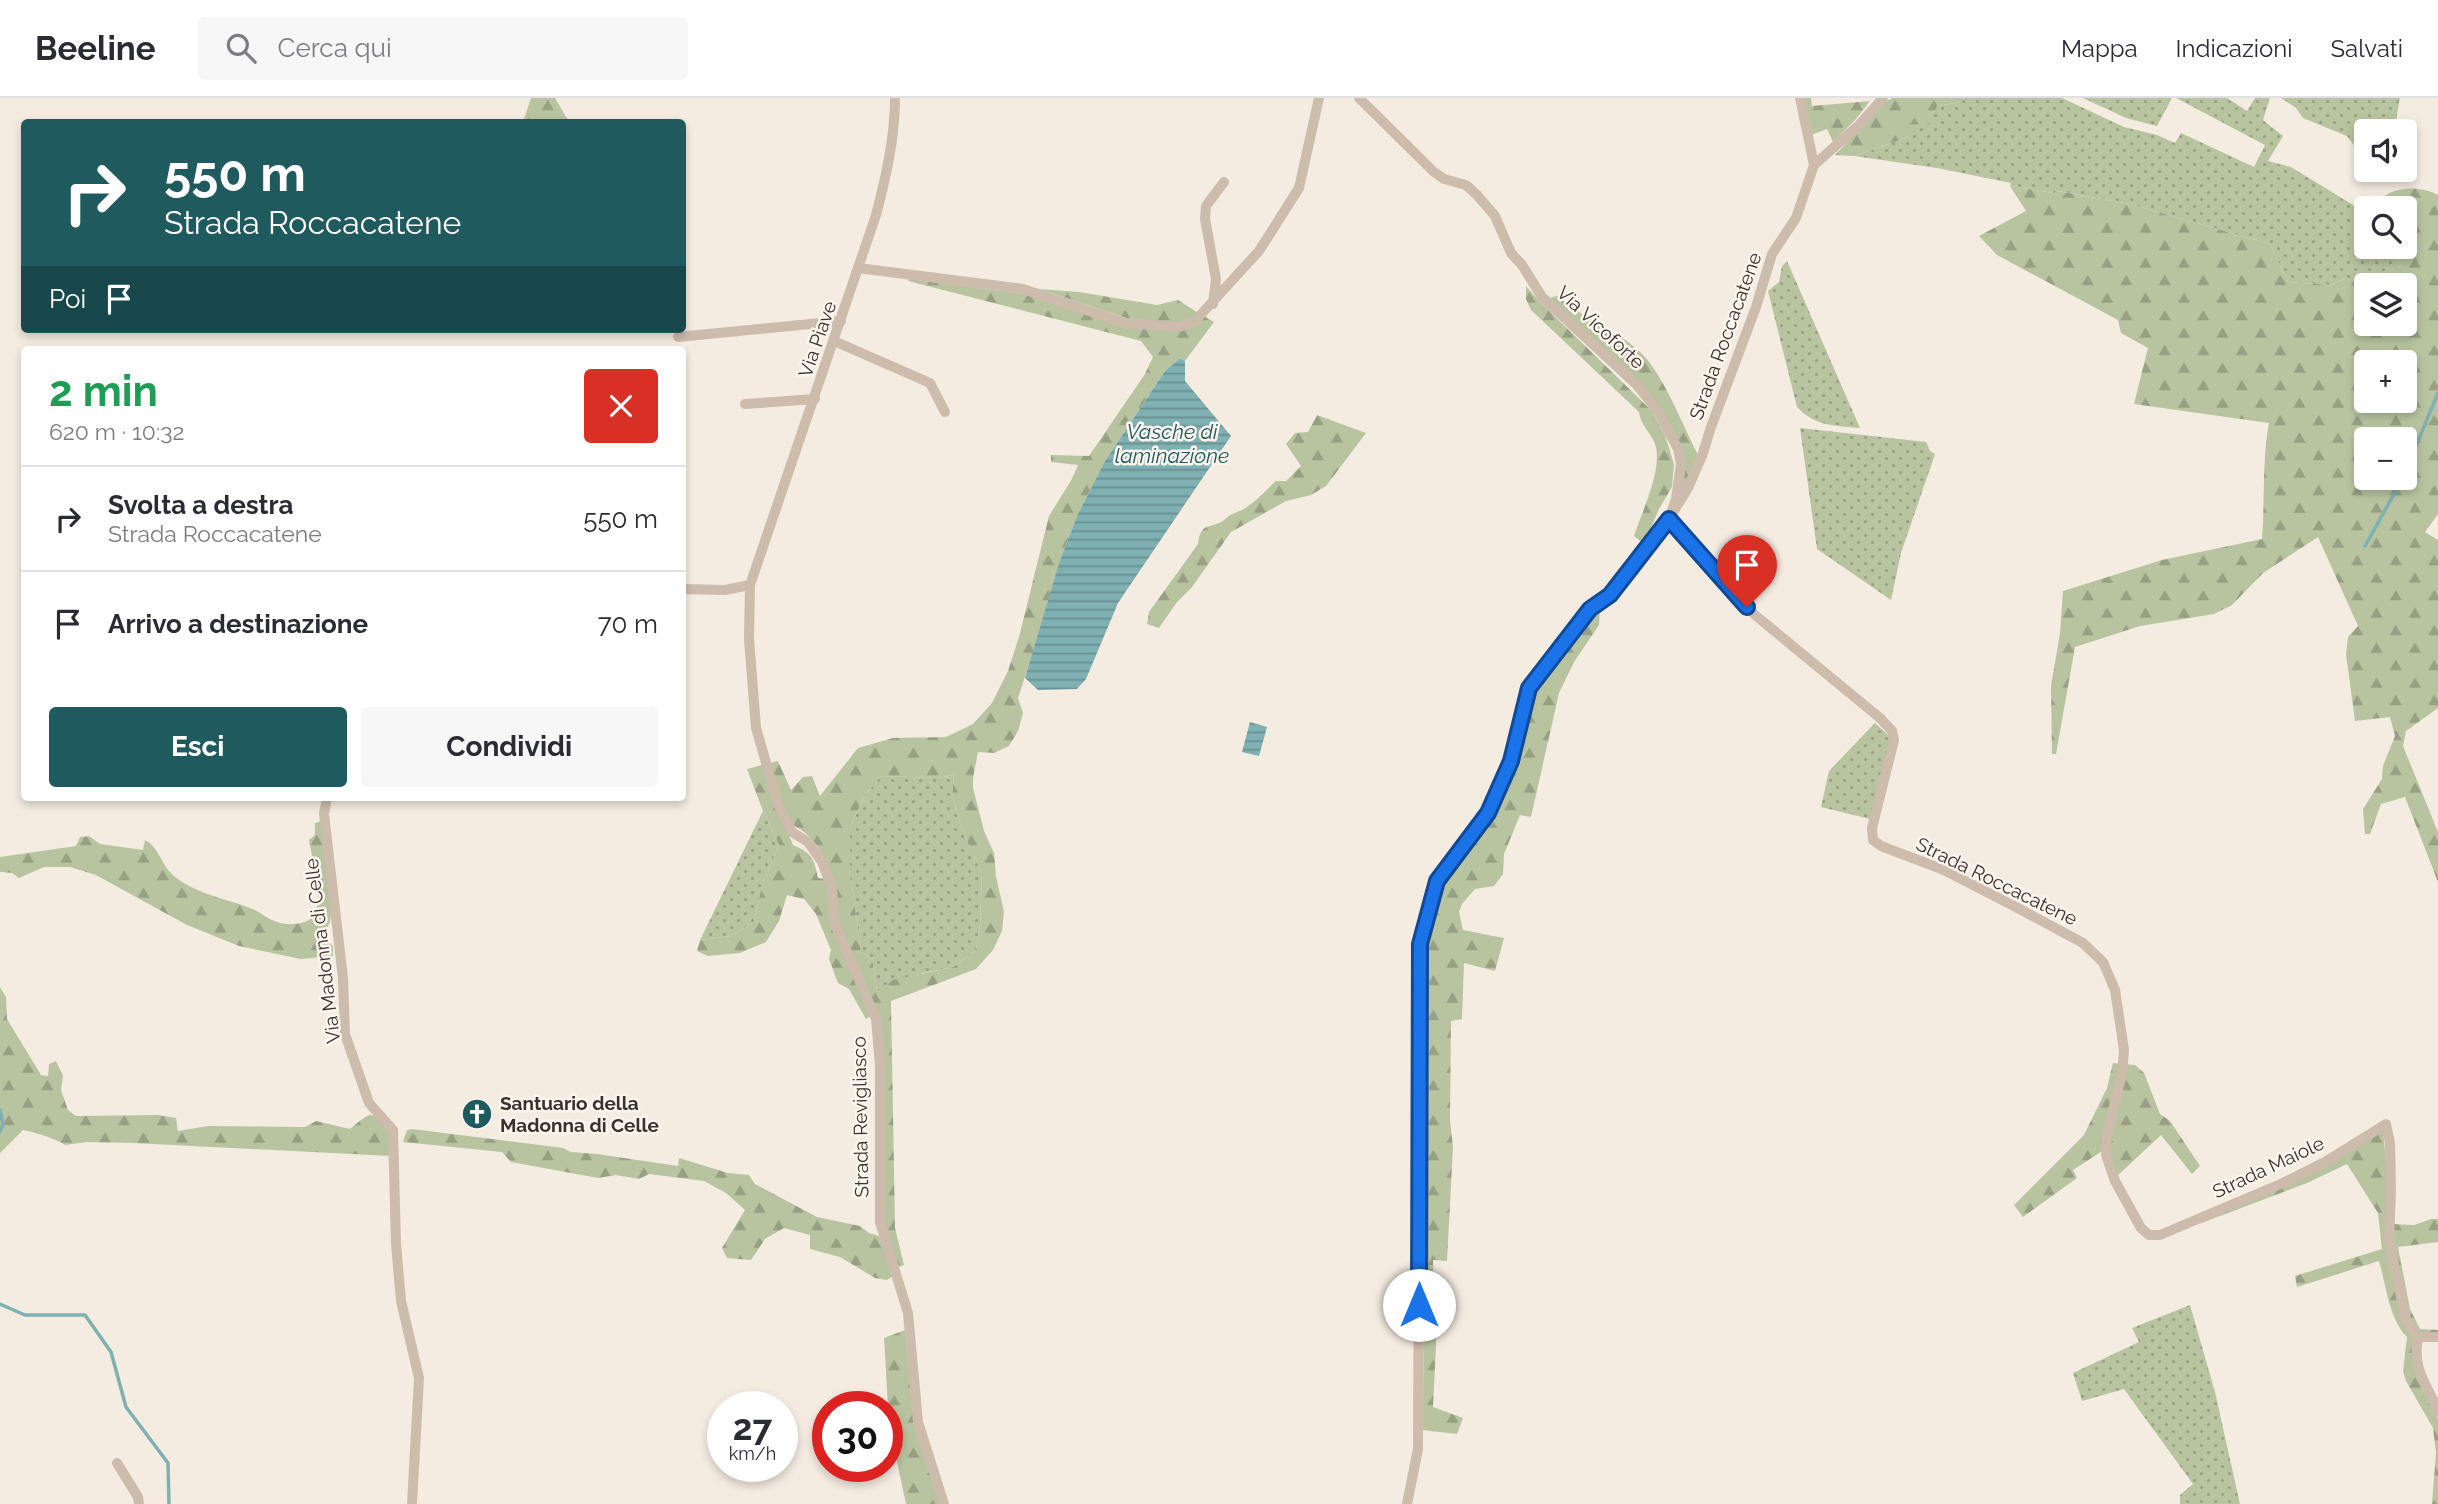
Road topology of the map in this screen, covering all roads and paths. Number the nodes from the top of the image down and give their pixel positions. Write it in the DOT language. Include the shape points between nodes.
graph roads {
  1 [pos="895,98"];
  2 [pos="1319,98"];
  3 [pos="1359,98"];
  4 [pos="1800,98"];
  5 [pos="1884,98"];
  6 [pos="1814,165"];
  7 [pos="1224,182"];
  8 [pos="859,268"];
  9 [pos="1213,304"];
  10 [pos="841,321"];
  11 [pos="678,337"];
  12 [pos="834,341"];
  13 [pos="815,399"];
  14 [pos="745,404"];
  15 [pos="945,412"];
  16 [pos="1669,519"];
  17 [pos="750,585"];
  18 [pos="686,589"];
  19 [pos="326,801"];
  20 [pos="2119,1083"];
  21 [pos="2418,1337"];
  22 [pos="2438,1337"];
  23 [pos="2438,1411"];
  24 [pos="117,1462"];
  25 [pos="139,1504"];
  26 [pos="412,1504"];
  27 [pos="944,1504"];
  28 [pos="1407,1504"];
  1 -- 8 [label="street, Via Piave" via="885,182"];
  2 -- 9 [label="street" via="1299,188 1259,251"];
  3 -- 16 [label="street, Via Vicoforte" via="1434,172 1466,185 1477,195 1495,216 1511,253 1542,298 1637,385 1658,411 1681,464"];
  4 -- 6 [label="street"];
  5 -- 6 [label="street, Strada Roccacatene"];
  6 -- 16 [label="street, Strada Roccacatene" via="1796,218 1772,254 1702,457"];
  7 -- 9 [label="street" via="1206,206 1216,279"];
  8 -- 9 [label="street" via="1023,289 1125,323 1179,327 1195,321"];
  8 -- 10 [label="street, Via Piave"];
  10 -- 11 [label="street"];
  10 -- 12 [label="street, Via Piave"];
  12 -- 13 [label="street, Via Piave"];
  12 -- 15 [label="street" via="930,383"];
  13 -- 14 [label="street"];
  13 -- 17 [label="street, Via Piave"];
  16 -- 20 [label="street, Strada Roccacatene" via="1755,615 1892,731 1894,740 1873,840 1984,890 2083,943 2100,957 2119,1014 2124,1050"];
  16 -- 28 [label="street, Strada Roccacatene" via="1529,688 1511,761 1488,813 1437,881 1420,944 1418,1449"];
  17 -- 18 [label="street"];
  17 -- 27 [label="street, Strada Revigliasco" via="756,727 778,804 792,832 808,842 822,862 832,888 835,924 876,1019 880,1222 908,1313 918,1422"];
  19 -- 26 [label="street, Via Madonna di Celle" via="345,1034 369,1103 393,1130 401,1301 419,1378"];
  20 -- 21 [label="street, Strada Maiole" via="2106,1155 2115,1181 2149,1235 2160,1235 2283,1183 2386,1124 2390,1143 2389,1241 2406,1320"];
  21 -- 22 [label="street"];
  21 -- 23 [label="street, Strada Maiole" via="2417,1367"];
  24 -- 25 [label="street"];
}
